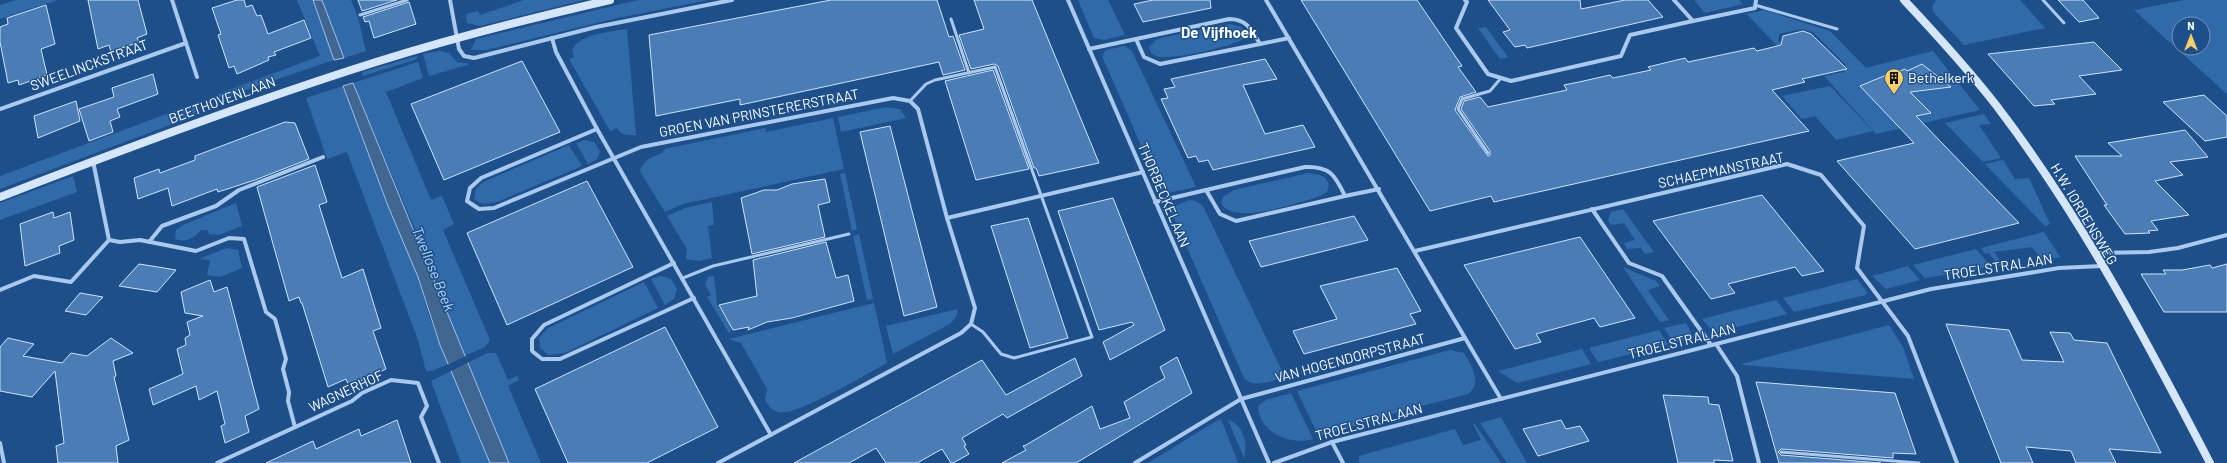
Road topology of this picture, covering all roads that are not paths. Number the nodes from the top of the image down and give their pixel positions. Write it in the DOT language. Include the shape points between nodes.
graph roads {
  1 [pos="172,0"];
  2 [pos="408,0"];
  3 [pos="450,0"];
  4 [pos="610,0"];
  5 [pos="732,0"];
  6 [pos="1068,0"];
  7 [pos="1266,0"];
  8 [pos="1465,0"];
  9 [pos="1674,0"];
  10 [pos="1756,0"];
  11 [pos="1904,0"];
  12 [pos="2043,0"];
  13 [pos="1755,5"];
  14 [pos="360,15"];
  15 [pos="951,19"];
  16 [pos="1693,21"];
  17 [pos="2064,23"];
  18 [pos="1837,29"];
  19 [pos="457,38"];
  20 [pos="552,38"];
  21 [pos="1289,38"];
  22 [pos="1136,39"];
  23 [pos="186,43"];
  24 [pos="1260,44"];
  25 [pos="1089,49"];
  26 [pos="968,73"];
  27 [pos="197,77"];
  28 [pos="1501,78"];
  29 [pos="910,100"];
  30 [pos="0,109"];
  31 [pos="598,129"];
  32 [pos="1488,153"];
  33 [pos="323,157"];
  34 [pos="613,157"];
  35 [pos="93,161"];
  36 [pos="1143,172"];
  37 [pos="1379,189"];
  38 [pos="1206,190"];
  39 [pos="1042,196"];
  40 [pos="1345,196"];
  41 [pos="0,197"];
  42 [pos="1155,202"];
  43 [pos="1592,209"];
  44 [pos="947,218"];
  45 [pos="849,234"];
  46 [pos="2227,235"];
  47 [pos="109,240"];
  48 [pos="150,242"];
  49 [pos="1415,251"];
  50 [pos="2094,254"];
  51 [pos="674,263"];
  52 [pos="2102,266"];
  53 [pos="683,278"];
  54 [pos="0,290"];
  55 [pos="694,298"];
  56 [pos="1884,301"];
  57 [pos="971,324"];
  58 [pos="1465,338"];
  59 [pos="1714,345"];
  60 [pos="1241,399"];
  61 [pos="1501,399"];
  62 [pos="294,427"];
  63 [pos="771,435"];
  64 [pos="1332,442"];
  65 [pos="0,444"];
  66 [pos="1781,452"];
  67 [pos="4,463"];
  68 [pos="217,463"];
  69 [pos="440,463"];
  70 [pos="718,463"];
  71 [pos="1135,463"];
  72 [pos="1270,463"];
  73 [pos="1274,463"];
  74 [pos="1343,463"];
  75 [pos="1759,463"];
  76 [pos="1919,463"];
  77 [pos="1957,463"];
  78 [pos="2210,463"];
  1 -- 23 [label="street"];
  2 -- 14 [label="lane"];
  3 -- 19 [label="street"];
  4 -- 19 [label="street, BEETHOVENLAAN"];
  5 -- 20 [label="street"];
  6 -- 25 [label="street, THORBECKELAAN"];
  7 -- 21 [label="street"];
  8 -- 28 [label="street" via="1467,2 1456,28 1488,74"];
  9 -- 16 [label="street"];
  10 -- 13 [label="street"];
  11 -- 50 [label="street, H.W. IORDENSWEG" via="1960,60 2012,127 2053,184"];
  12 -- 17 [label="lane"];
  13 -- 16 [label="street" via="1755,8"];
  13 -- 18 [label="lane"];
  15 -- 26 [label="lane"];
  16 -- 28 [label="street" via="1630,35 1621,56 1511,81"];
  19 -- 20 [label="street" via="461,53 474,58"];
  19 -- 35 [label="street, BEETHOVENLAAN" via="269,96"];
  20 -- 31 [label="street" via="556,52"];
  21 -- 24 [label="street"];
  21 -- 37 [label="street"];
  22 -- 24 [label="street" via="1235,19 1251,26"];
  22 -- 24 [label="street" via="1144,57 1160,64"];
  22 -- 25 [label="street"];
  23 -- 27 [label="street"];
  23 -- 30 [label="street, SWEELINCKSTRAAT"];
  25 -- 36 [label="street, THORBECKELAAN"];
  26 -- 29 [label="lane" via="930,82"];
  26 -- 39 [label="lane" via="995,67"];
  28 -- 32 [label="lane" via="1498,86 1491,92 1462,99 1458,109"];
  29 -- 34 [label="street, GROEN VAN PRINSTERERSTRAAT" via="878,100 641,147"];
  29 -- 44 [label="street" via="919,112"];
  31 -- 34 [label="street"];
  31 -- 34 [label="street, GROEN VAN PRINSTERERSTRAAT" via="481,178 469,188 467,201 479,209 494,208"];
  33 -- 48 [label="street" via="239,190 216,206 162,226"];
  34 -- 51 [label="street"];
  35 -- 41 [label="street, BEETHOVENLAAN"];
  35 -- 47 [label="street"];
  36 -- 39 [label="street"];
  36 -- 42 [label="street, THORBECKELAAN"];
  37 -- 40 [label="street"];
  37 -- 49 [label="street"];
  38 -- 40 [label="street" via="1313,166 1334,173"];
  38 -- 40 [label="street" via="1216,213 1236,221"];
  38 -- 42 [label="street"];
  39 -- 44 [label="street"];
  39 -- 57 [label="lane" via="1092,337 1006,358 1000,355 981,329"];
  42 -- 60 [label="street, THORBECKELAAN"];
  43 -- 49 [label="street, SCHAEPMANSTRAAT"];
  43 -- 56 [label="street, SCHAEPMANSTRAAT" via="1787,164 1820,175 1864,226 1857,268"];
  43 -- 59 [label="street" via="1629,263 1662,276"];
  44 -- 57 [label="street" via="975,308"];
  45 -- 53 [label="lane" via="713,266"];
  46 -- 50 [label="street" via="2178,248"];
  47 -- 48 [label="street, WAGNERHOF"];
  47 -- 54 [label="street" via="71,282 34,276"];
  48 -- 62 [label="street, WAGNERHOF" via="196,251 229,238 244,239 266,312 275,319 286,359 283,369 290,392 288,401"];
  49 -- 58 [label="street"];
  50 -- 52 [label="street, H.W. IORDENSWEG"];
  51 -- 53 [label="street"];
  51 -- 55 [label="street" via="544,325 533,336 530,344 532,352 545,361 560,359"];
  52 -- 56 [label="street, TROELSTRALAAN" via="2059,268 1987,278"];
  52 -- 78 [label="street, H.W. IORDENSWEG"];
  53 -- 55 [label="street"];
  55 -- 63 [label="street"];
  56 -- 59 [label="street, TROELSTRALAAN"];
  56 -- 77 [label="street" via="1908,336"];
  57 -- 63 [label="street" via="961,333"];
  58 -- 60 [label="street, VAN HOGENDORPSTRAAT"];
  58 -- 61 [label="street"];
  59 -- 61 [label="street, TROELSTRALAAN"];
  59 -- 75 [label="street" via="1737,376"];
  60 -- 71 [label="street"];
  60 -- 72 [label="street, THORBECKELAAN"];
  61 -- 64 [label="street, TROELSTRALAAN"];
  62 -- 68 [label="street, WAGNERHOF"];
  62 -- 69 [label="street, WAGNERHOF" via="391,380 418,383 427,406 421,417"];
  63 -- 70 [label="street"];
  64 -- 73 [label="street, TROELSTRALAAN"];
  64 -- 74 [label="street"];
  65 -- 67 [label="street"];
  66 -- 76 [label="lane"];
}
